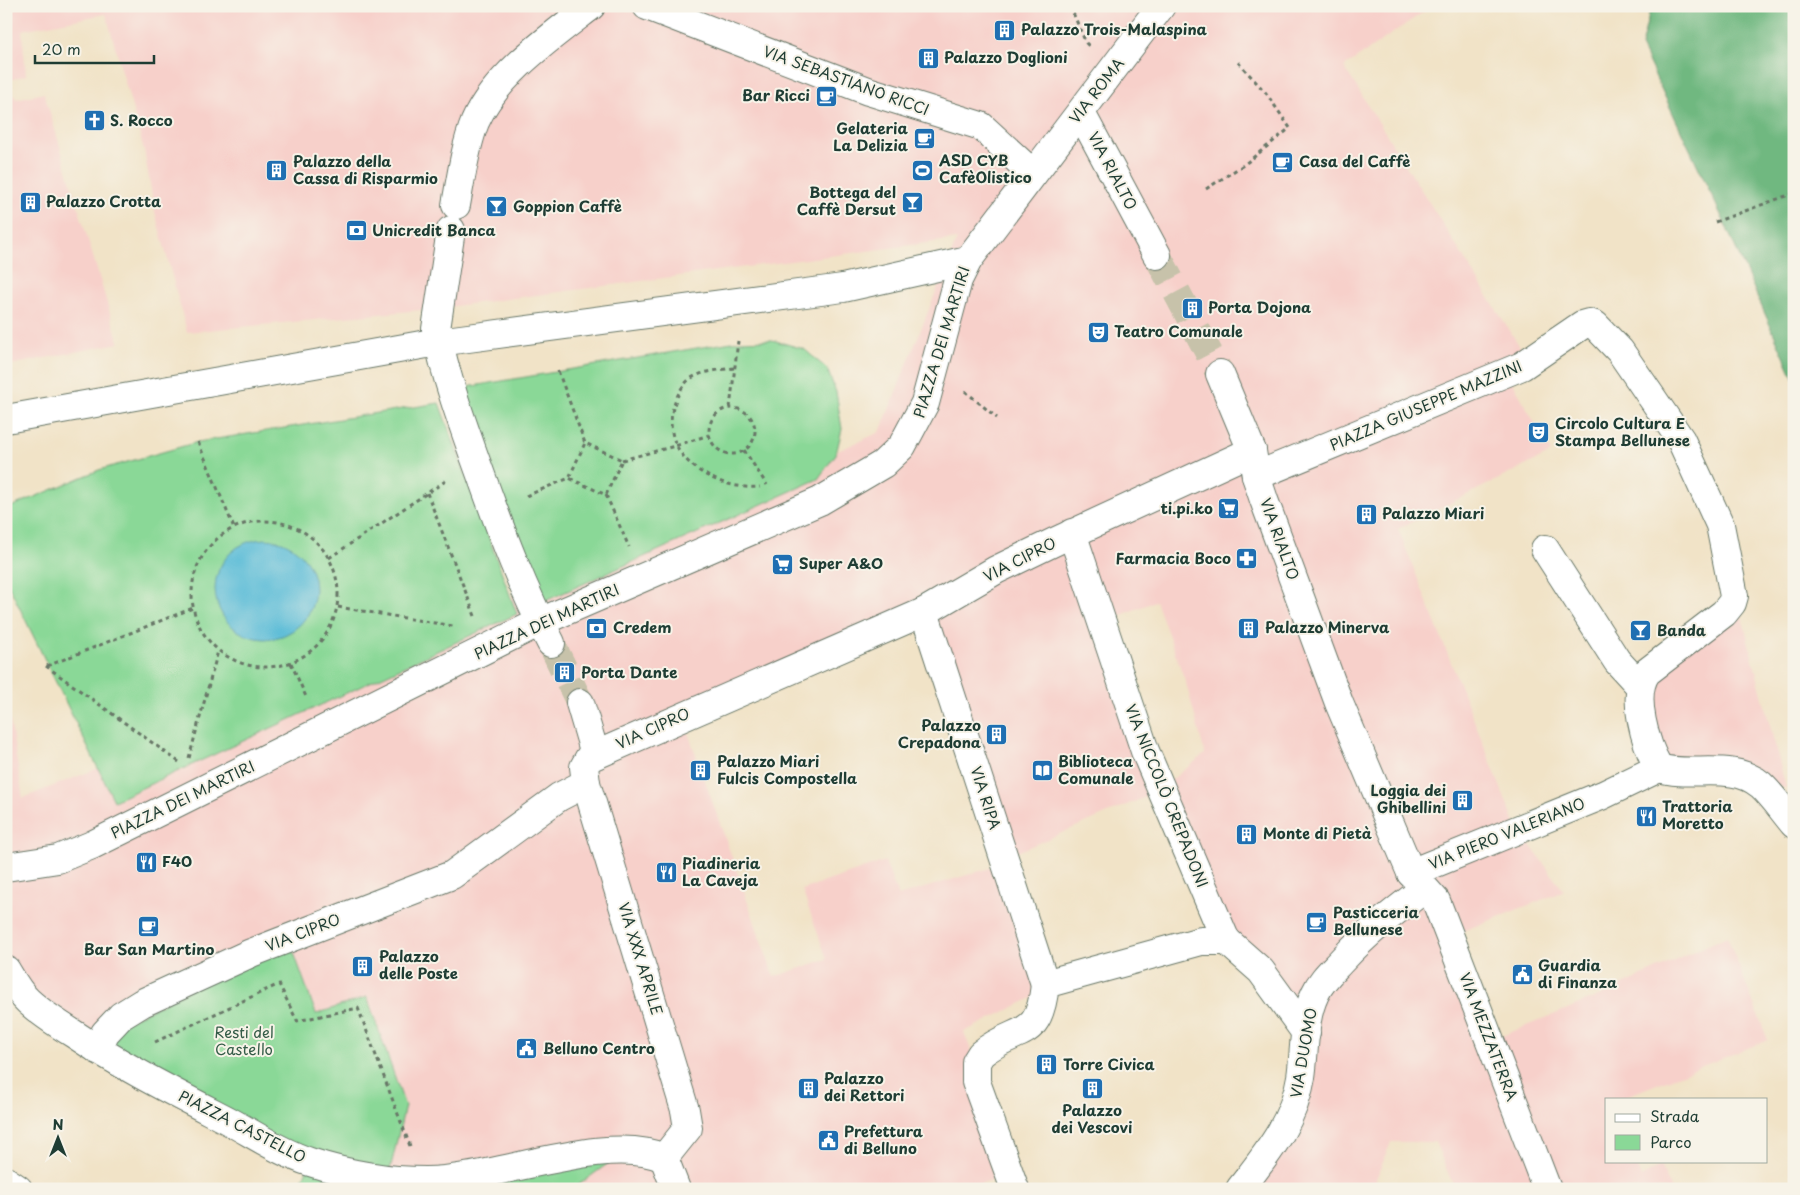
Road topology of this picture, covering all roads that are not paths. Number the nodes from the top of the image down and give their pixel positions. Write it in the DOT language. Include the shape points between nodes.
graph roads {
  1 [pos="647,6"];
  2 [pos="1161,6"];
  3 [pos="582,9"];
  4 [pos="1081,113"];
  5 [pos="1032,174"];
  6 [pos="1157,255"];
  7 [pos="968,260"];
  8 [pos="438,342"];
  9 [pos="1220,374"];
  10 [pos="6,419"];
  11 [pos="1254,463"];
  12 [pos="1072,533"];
  13 [pos="1545,549"];
  14 [pos="924,612"];
  15 [pos="546,632"];
  16 [pos="1640,686"];
  17 [pos="580,703"];
  18 [pos="594,754"];
  19 [pos="1659,768"];
  20 [pos="586,783"];
  21 [pos="1794,824"];
  22 [pos="6,867"];
  23 [pos="1417,881"];
  24 [pos="1227,942"];
  25 [pos="1356,946"];
  26 [pos="6,970"];
  27 [pos="1045,984"];
  28 [pos="1306,1033"];
  29 [pos="98,1050"];
  30 [pos="664,1158"];
  31 [pos="6,1182"];
  32 [pos="18,1189"];
  33 [pos="676,1189"];
  34 [pos="1015,1189"];
  35 [pos="1240,1189"];
  36 [pos="1547,1189"];
  1 -- 5 [label="street, VIA SEBASTIANO RICCI" via="868,91 981,126"];
  2 -- 4 [label="street, VIA ROMA"];
  3 -- 8 [label="street" via="510,74 487,101 475,123 453,217 436,329"];
  4 -- 5 [label="street, VIA ROMA"];
  4 -- 6 [label="street, VIA RIALTO"];
  5 -- 7 [label="street, VIA ROMA"];
  7 -- 8 [label="street" via="843,288"];
  7 -- 15 [label="street, PIAZZA DEI MARTIRI" via="958,280 925,404 902,446 883,464 820,501"];
  8 -- 10 [label="street"];
  8 -- 15 [label="street" via="453,400 493,509 515,567"];
  9 -- 11 [label="street, VIA RIALTO"];
  11 -- 12 [label="street, VIA CIPRO"];
  11 -- 16 [label="street, PIAZZA GIUSEPPE MAZZINI" via="1522,366 1582,326 1595,326 1620,351 1681,440 1718,518 1733,588 1732,603 1724,613 1647,672"];
  11 -- 23 [label="street, VIA RIALTO" via="1339,703"];
  12 -- 14 [label="street, VIA CIPRO" via="996,570"];
  12 -- 24 [label="street, VIA NICCOLÒ CREPADONI" via="1145,751"];
  13 -- 16 [label="street" via="1617,661"];
  14 -- 18 [label="street, VIA CIPRO"];
  14 -- 27 [label="street, VIA RIPA"];
  15 -- 22 [label="street, PIAZZA DEI MARTIRI" via="92,845 58,859"];
  16 -- 19 [label="street" via="1646,742"];
  17 -- 18 [label="street"];
  18 -- 20 [label="street" via="584,767"];
  19 -- 21 [label="street" via="1676,772 1731,772 1744,776 1762,786"];
  19 -- 23 [label="street, VIA PIERO VALERIANO"];
  20 -- 29 [label="street, VIA CIPRO" via="559,797 452,875 251,953 142,1003 121,1016 105,1033"];
  20 -- 30 [label="street, VIA XXX APRILE" via="686,1110 688,1128"];
  23 -- 25 [label="street, VIA PIERO VALERIANO"];
  23 -- 36 [label="street, VIA MEZZATERRA" via="1436,901"];
  24 -- 27 [label="street" via="1201,941"];
  24 -- 28 [label="street, VIA NICCOLÒ CREPADONI" via="1261,971"];
  25 -- 28 [label="street, VIA DUOMO" via="1323,980 1314,996"];
  26 -- 29 [label="street, PIAZZA CASTELLO" via="26,1000"];
  27 -- 34 [label="street" via="1043,1003 1035,1024 988,1048 976,1062 976,1082"];
  28 -- 35 [label="street, VIA DUOMO" via="1301,1078 1291,1116 1277,1141"];
  29 -- 30 [label="street, PIAZZA CASTELLO" via="303,1160 345,1172 426,1181 463,1179 578,1155 625,1151 647,1152"];
  30 -- 33 [label="street"];
  31 -- 32 [label="street"];
}
